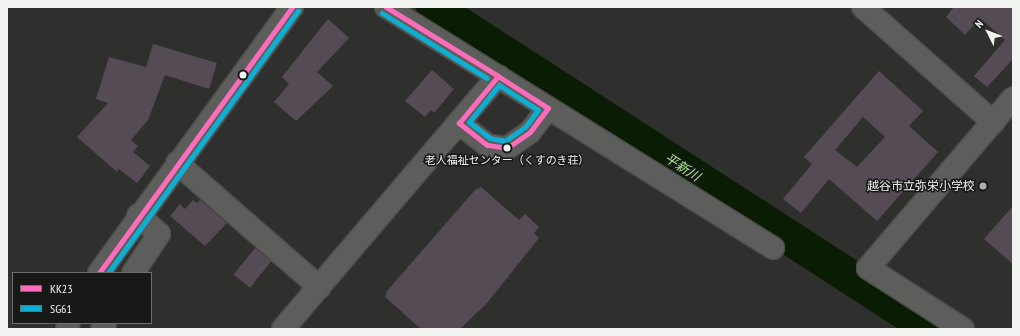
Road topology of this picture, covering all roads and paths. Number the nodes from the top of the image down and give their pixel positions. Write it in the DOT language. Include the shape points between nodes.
graph roads {
  1 [pos="292,7"];
  2 [pos="386,7"];
  3 [pos="864,7"];
  4 [pos="498,76"];
  5 [pos="1013,98"];
  6 [pos="548,108"];
  7 [pos="993,122"];
  8 [pos="459,123"];
  9 [pos="177,163"];
  10 [pos="138,215"];
  11 [pos="773,248"];
  12 [pos="100,272"];
  13 [pos="134,272"];
  14 [pos="318,287"];
  15 [pos="283,329"];
  16 [pos="963,329"];
  1 -- 9 [label="street"];
  2 -- 4 [label="street"];
  3 -- 7 [label="street"];
  4 -- 6 [label="street"];
  4 -- 8 [label="street"];
  5 -- 7 [label="street"];
  6 -- 8 [label="street" via="530,132 507,148 488,145"];
  6 -- 11 [label="street"];
  7 -- 16 [label="street" via="868,268"];
  8 -- 14 [label="street"];
  9 -- 10 [label="street"];
  9 -- 14 [label="street"];
  10 -- 12 [label="street"];
  10 -- 13 [label="street" via="159,234"];
  14 -- 15 [label="street"];
}
